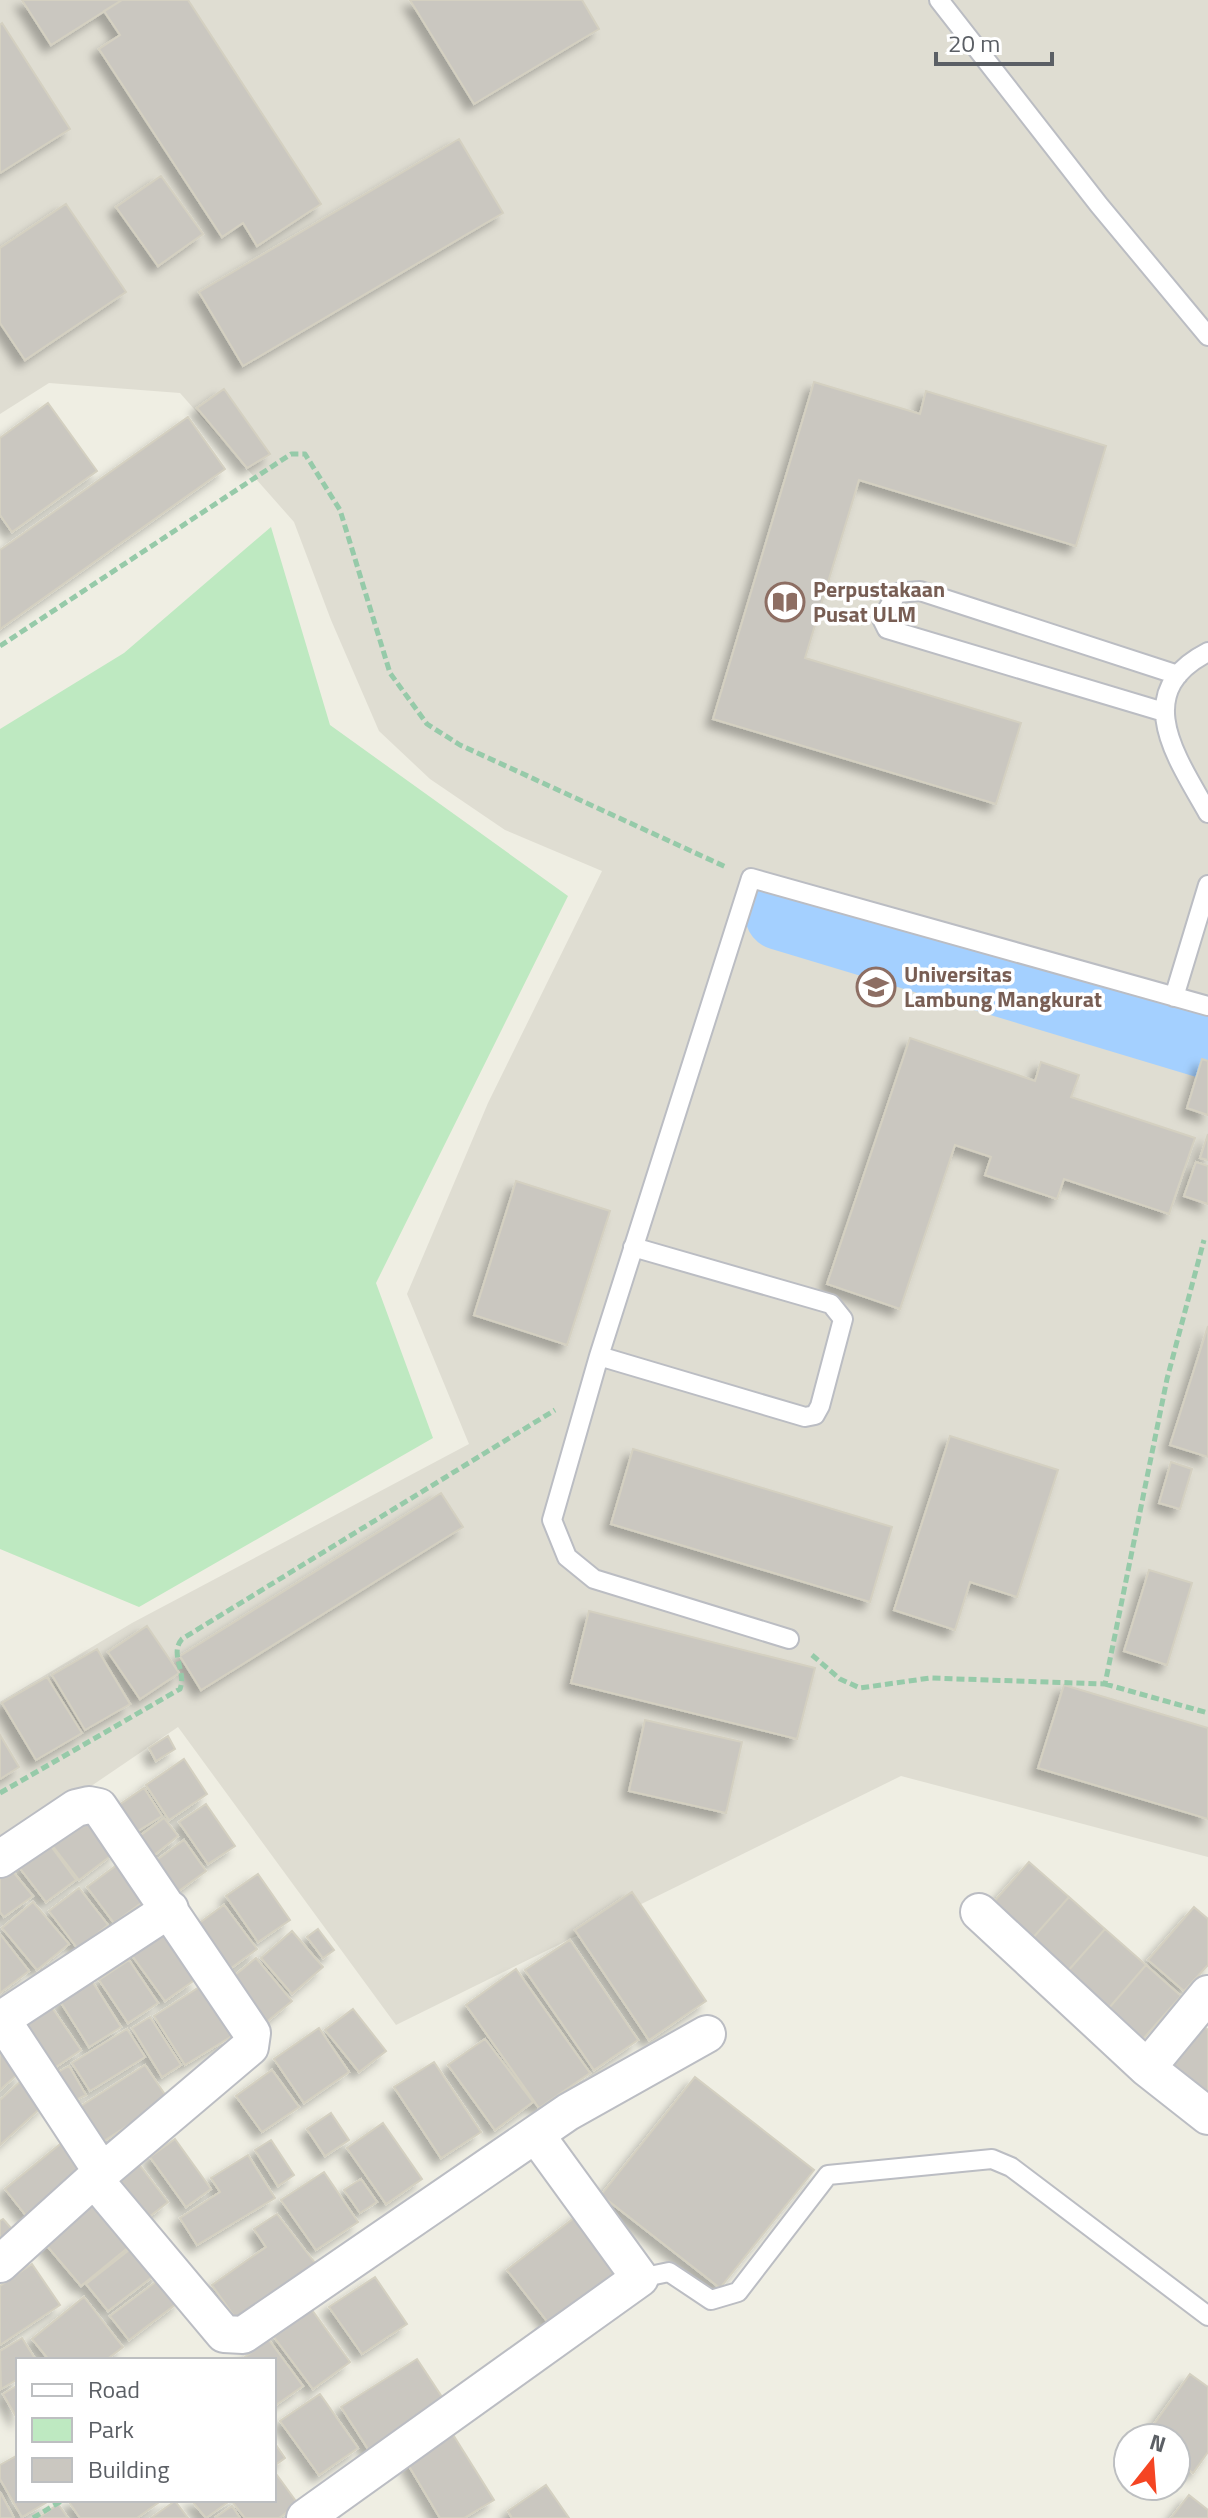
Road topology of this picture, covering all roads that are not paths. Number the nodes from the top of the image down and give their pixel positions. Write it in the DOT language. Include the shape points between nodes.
graph roads {
  1 [pos="939,0"];
  2 [pos="1206,330"];
  3 [pos="1208,652"];
  4 [pos="1178,675"];
  5 [pos="1164,712"];
  6 [pos="1208,813"];
  7 [pos="1208,885"];
  8 [pos="1174,997"];
  9 [pos="1208,1006"];
  10 [pos="633,1247"];
  11 [pos="599,1356"];
  12 [pos="789,1639"];
  13 [pos="0,1859"];
  14 [pos="170,1909"];
  15 [pos="979,1912"];
  16 [pos="1208,1994"];
  17 [pos="1,2018"];
  18 [pos="707,2034"];
  19 [pos="1147,2068"];
  20 [pos="1208,2116"];
  21 [pos="536,2135"];
  22 [pos="98,2176"];
  23 [pos="0,2264"];
  24 [pos="640,2278"];
  25 [pos="1208,2316"];
  26 [pos="305,2518"];
  1 -- 2 [label="lane" via="1099,205"];
  3 -- 4 [label="lane"];
  4 -- 5 [label="lane"];
  4 -- 5 [label="lane" via="920,591 897,593 882,619 887,629"];
  5 -- 6 [label="lane" via="1169,744"];
  7 -- 8 [label="lane"];
  8 -- 9 [label="lane"];
  8 -- 10 [label="lane" via="751,878"];
  10 -- 11 [label="lane"];
  10 -- 11 [label="lane" via="839,1309 843,1319 820,1406 815,1415 805,1417"];
  11 -- 12 [label="lane" via="552,1520 567,1557 594,1579"];
  13 -- 14 [label="street" via="76,1808 99,1807"];
  14 -- 17 [label="street"];
  14 -- 22 [label="street" via="253,2040"];
  15 -- 19 [label="street"];
  16 -- 19 [label="street"];
  17 -- 22 [label="street"];
  18 -- 21 [label="street"];
  19 -- 20 [label="street"];
  21 -- 22 [label="street" via="234,2337 224,2334"];
  21 -- 24 [label="street"];
  22 -- 23 [label="street"];
  24 -- 25 [label="lane" via="669,2272 711,2300 738,2292 828,2175 992,2159 1011,2167"];
  24 -- 26 [label="street"];
}
